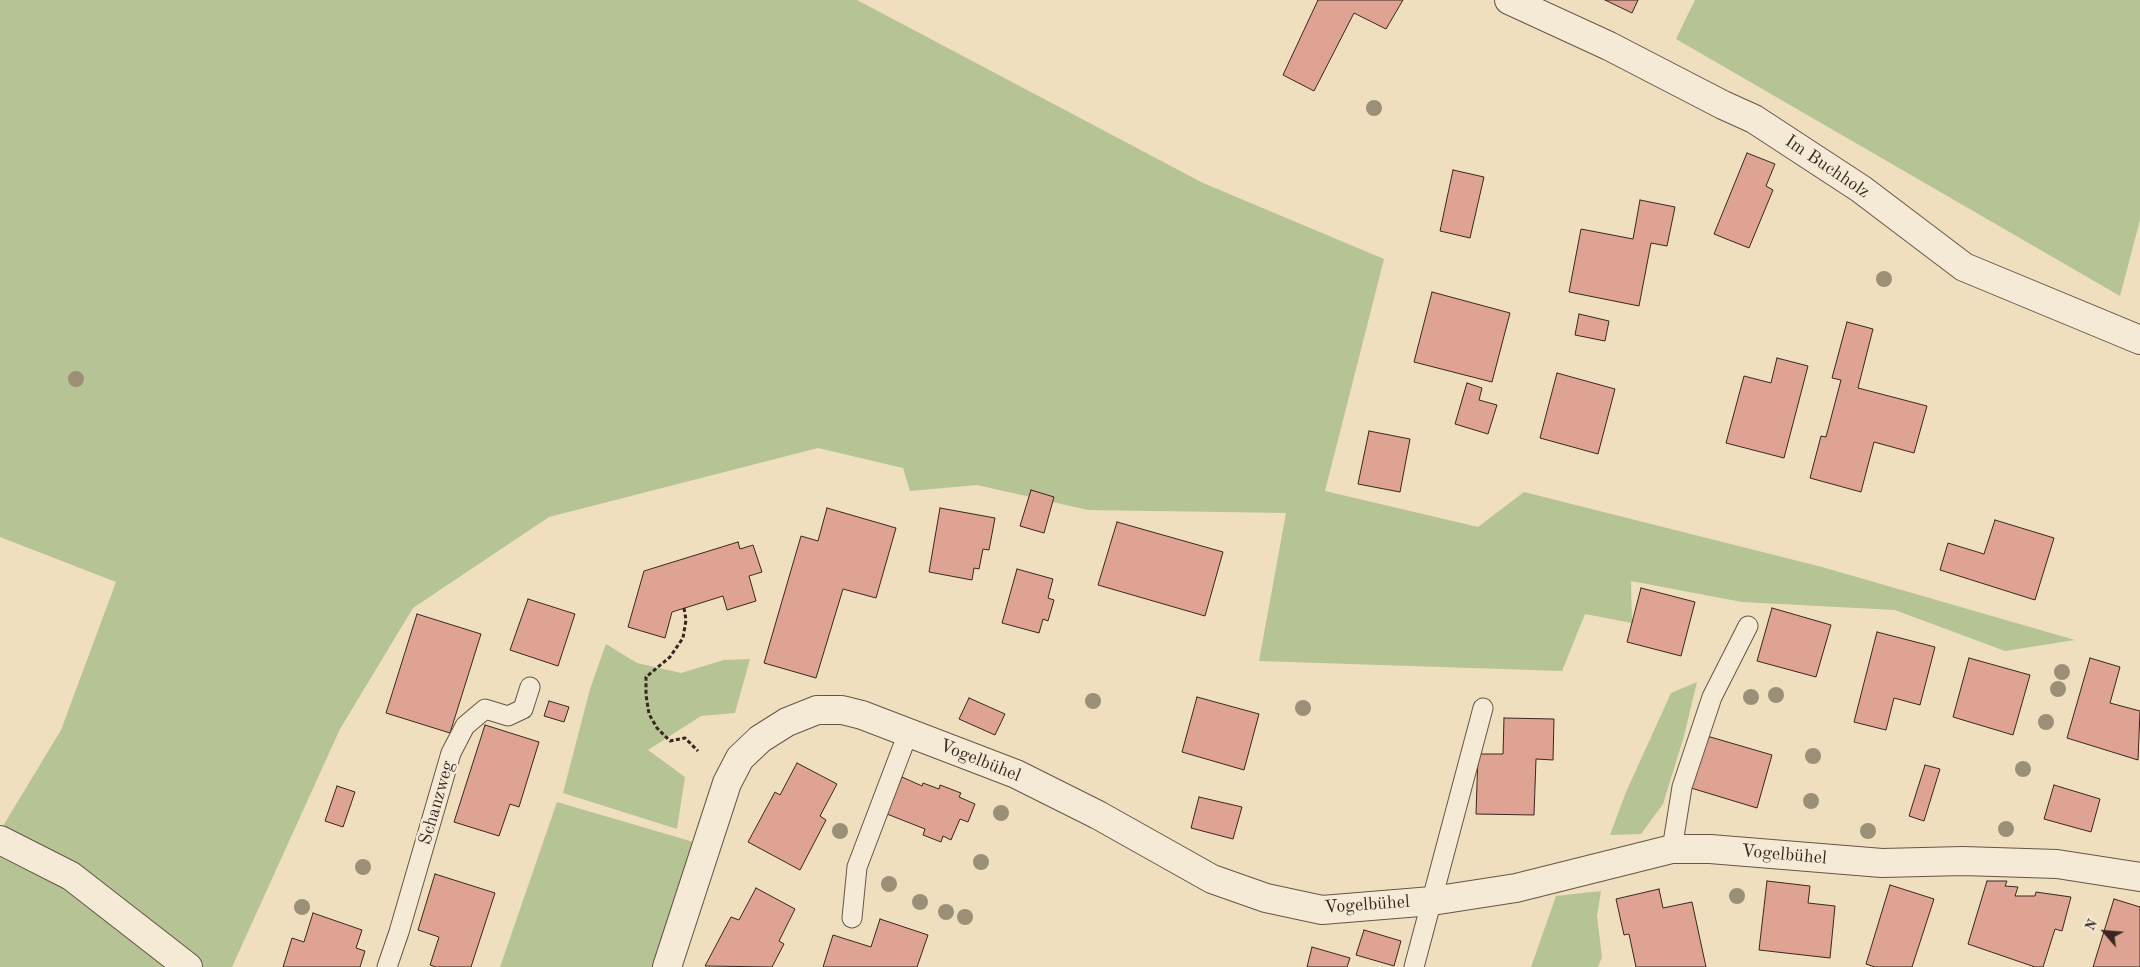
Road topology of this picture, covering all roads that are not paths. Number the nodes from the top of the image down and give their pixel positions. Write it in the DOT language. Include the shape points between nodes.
graph roads {
  1 [pos="1509,0"];
  2 [pos="2140,340"];
  3 [pos="1748,626"];
  4 [pos="530,687"];
  5 [pos="1483,708"];
  6 [pos="908,732"];
  7 [pos="0,840"];
  8 [pos="1672,849"];
  9 [pos="2140,877"];
  10 [pos="1432,900"];
  11 [pos="852,918"];
  12 [pos="188,967"];
  13 [pos="387,967"];
  14 [pos="667,967"];
  15 [pos="1414,967"];
  1 -- 2 [label="street, Im Buchholz" via="1754,119 1861,189 1964,267"];
  3 -- 8 [label="lane" via="1712,697 1682,787"];
  4 -- 13 [label="lane, Schanzweg" via="523,709 508,716 485,708 465,726 451,754"];
  5 -- 10 [label="lane, Vogelbühel"];
  6 -- 10 [label="street, Vogelbühel" via="1016,774 1098,815 1212,879 1266,898 1322,910"];
  6 -- 11 [label="lane" via="857,867"];
  6 -- 14 [label="street, Vogelbühel" via="842,710 817,710 780,726 740,758 727,783"];
  7 -- 12 [label="street" via="71,876"];
  8 -- 9 [label="street, Vogelbühel" via="1710,849 1882,863 1962,860 2057,864"];
  8 -- 10 [label="street, Vogelbühel" via="1516,888"];
  10 -- 15 [label="lane, Vogelbühel"];
}
